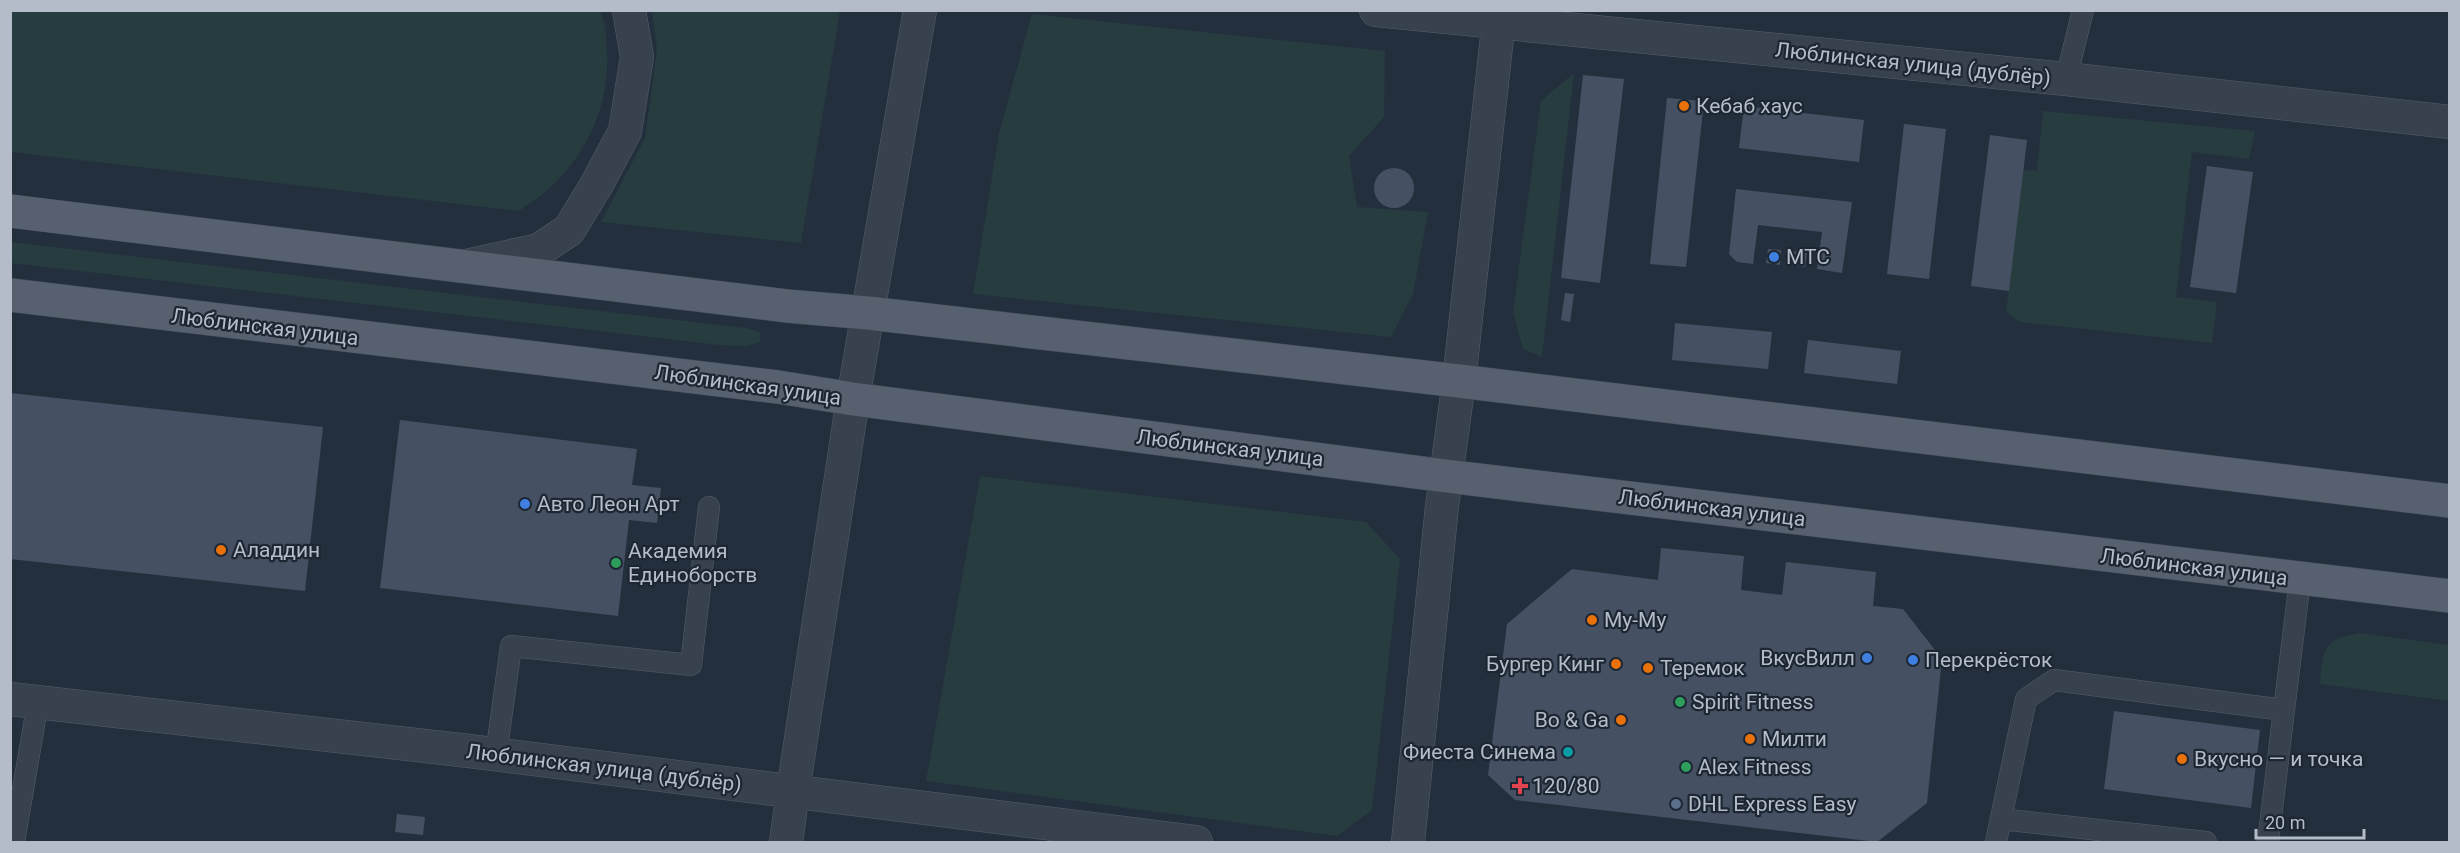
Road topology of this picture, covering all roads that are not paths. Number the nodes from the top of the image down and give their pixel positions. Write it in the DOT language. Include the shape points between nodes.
graph roads {
  1 [pos="629,10"];
  2 [pos="921,10"];
  3 [pos="1376,10"];
  4 [pos="2083,10"];
  5 [pos="1500,17"];
  6 [pos="2066,80"];
  7 [pos="2450,122"];
  8 [pos="10,211"];
  9 [pos="466,266"];
  10 [pos="10,296"];
  11 [pos="868,313"];
  12 [pos="1459,381"];
  13 [pos="853,399"];
  14 [pos="1446,476"];
  15 [pos="2450,501"];
  16 [pos="709,507"];
  17 [pos="2300,580"];
  18 [pos="2450,596"];
  19 [pos="24,700"];
  20 [pos="2284,711"];
  21 [pos="496,755"];
  22 [pos="793,791"];
  23 [pos="2001,819"];
  24 [pos="1050,833"];
  25 [pos="14,843"];
  26 [pos="786,843"];
  27 [pos="1197,843"];
  28 [pos="1408,843"];
  29 [pos="1996,843"];
  30 [pos="2206,843"];
  31 [pos="2268,843"];
  1 -- 9 [label="street" via="637,57 625,131 569,230 539,250"];
  2 -- 11 [label="street"];
  3 -- 5 [label="street, Люблинская улица (дублёр)"];
  4 -- 6 [label="lane"];
  5 -- 6 [label="street, Люблинская улица (дублёр)"];
  5 -- 12 [label="street"];
  6 -- 7 [label="street, Люблинская улица (дублёр)"];
  8 -- 9 [label="main road"];
  9 -- 11 [label="main road"];
  10 -- 13 [label="main road, Люблинская улица"];
  11 -- 12 [label="main road"];
  11 -- 13 [label="street"];
  12 -- 14 [label="street"];
  12 -- 15 [label="main road"];
  13 -- 14 [label="main road, Люблинская улица"];
  13 -- 22 [label="street"];
  14 -- 17 [label="main road, Люблинская улица"];
  14 -- 28 [label="street"];
  16 -- 21 [label="lane" via="691,665 511,646"];
  17 -- 18 [label="main road, Люблинская улица"];
  17 -- 20 [label="lane"];
  19 -- 21 [label="street, Люблинская улица (дублёр)"];
  19 -- 25 [label="lane"];
  20 -- 23 [label="lane" via="2054,680 2026,699"];
  20 -- 31 [label="lane"];
  21 -- 22 [label="street, Люблинская улица (дублёр)"];
  22 -- 24 [label="street, Люблинская улица (дублёр)"];
  22 -- 26 [label="street"];
  23 -- 29 [label="lane"];
  23 -- 30 [label="lane"];
  24 -- 27 [label="street, Люблинская улица (дублёр)"];
}
